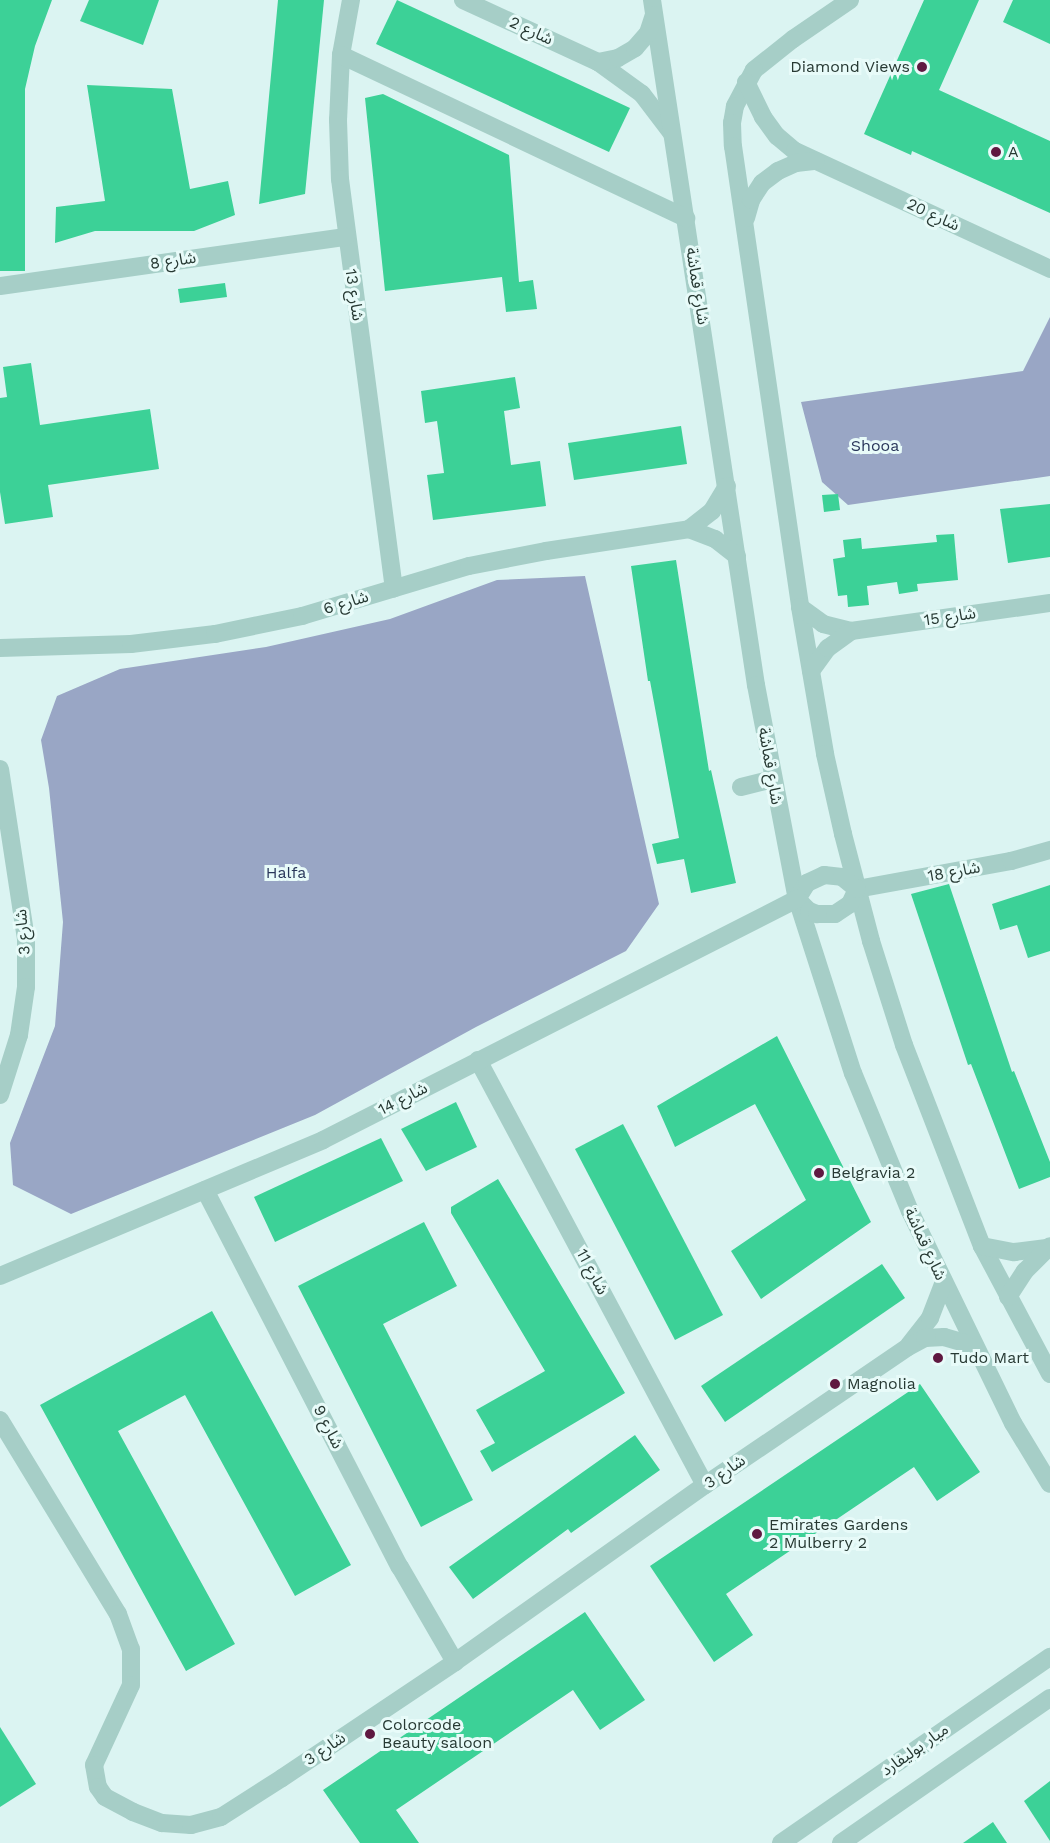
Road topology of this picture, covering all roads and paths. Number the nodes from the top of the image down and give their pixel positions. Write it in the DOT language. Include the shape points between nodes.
graph roads {
  1 [pos="351,0"];
  2 [pos="463,0"];
  3 [pos="850,0"];
  4 [pos="653,7"];
  5 [pos="341,55"];
  6 [pos="598,62"];
  7 [pos="746,82"];
  8 [pos="675,138"];
  9 [pos="817,161"];
  10 [pos="686,218"];
  11 [pos="746,220"];
  12 [pos="346,237"];
  13 [pos="1050,269"];
  14 [pos="0,286"];
  15 [pos="727,486"];
  16 [pos="689,529"];
  17 [pos="737,556"];
  18 [pos="394,588"];
  19 [pos="1050,603"];
  20 [pos="800,607"];
  21 [pos="851,631"];
  22 [pos="0,648"];
  23 [pos="811,671"];
  24 [pos="0,769"];
  25 [pos="773,779"];
  26 [pos="741,787"];
  27 [pos="1050,850"];
  28 [pos="857,889"];
  29 [pos="796,899"];
  30 [pos="478,1060"];
  31 [pos="0,1095"];
  32 [pos="205,1190"];
  33 [pos="982,1246"];
  34 [pos="1049,1247"];
  35 [pos="0,1276"];
  36 [pos="943,1284"];
  37 [pos="1008,1297"];
  38 [pos="908,1347"];
  39 [pos="977,1353"];
  40 [pos="1050,1374"];
  41 [pos="0,1420"];
  42 [pos="1050,1484"];
  43 [pos="705,1485"];
  44 [pos="1050,1657"];
  45 [pos="455,1662"];
  46 [pos="1050,1698"];
  47 [pos="781,1843"];
  48 [pos="841,1843"];
  1 -- 5 [label="street, شارع 13"];
  2 -- 6 [label="street, شارع 2"];
  3 -- 7 [label="street" via="765,61"];
  4 -- 6 [label="street" via="648,33 636,48 618,58"];
  4 -- 8 [label="street, شارع قماشة"];
  5 -- 10 [label="street"];
  5 -- 12 [label="street, شارع 13" via="338,120"];
  6 -- 8 [label="street, شارع 2" via="642,94"];
  7 -- 9 [label="street, شارع 20" via="777,136 795,151"];
  7 -- 11 [label="street" via="732,123"];
  8 -- 10 [label="street, شارع قماشة"];
  9 -- 11 [label="street" via="796,163 762,183 751,200"];
  9 -- 13 [label="street, شارع 20"];
  10 -- 15 [label="street, شارع قماشة"];
  11 -- 20 [label="street"];
  12 -- 14 [label="street, شارع 8"];
  12 -- 18 [label="street, شارع 13"];
  15 -- 16 [label="street, شارع 6" via="712,511"];
  15 -- 17 [label="street, شارع قماشة"];
  16 -- 17 [label="street" via="715,539"];
  16 -- 18 [label="street, شارع 6" via="507,557"];
  17 -- 25 [label="street, شارع قماشة"];
  18 -- 22 [label="street, شارع 6" via="302,616 215,634 131,645"];
  19 -- 21 [label="street, شارع 15"];
  20 -- 21 [label="street, شارع 15" via="823,624"];
  20 -- 23 [label="street"];
  21 -- 23 [label="street, شارع 15" via="828,648"];
  23 -- 28 [label="street" via="825,754"];
  24 -- 31 [label="street, شارع 3" via="26,948 26,987 19,1035"];
  25 -- 26 [label="street"];
  25 -- 29 [label="street, شارع قماشة"];
  27 -- 28 [label="street, شارع 18" via="1011,861"];
  28 -- 29 [label="street" via="842,877 824,875 807,883"];
  28 -- 29 [label="street" via="849,904 835,914 809,911"];
  28 -- 33 [label="street" via="904,1045"];
  29 -- 30 [label="street, شارع 14"];
  29 -- 36 [label="street, شارع قماشة" via="872,1123"];
  30 -- 32 [label="street, شارع 14" via="323,1140"];
  30 -- 43 [label="street, شارع 11"];
  32 -- 35 [label="street, شارع 14"];
  32 -- 45 [label="street, شارع 9" via="400,1567"];
  33 -- 34 [label="street" via="1014,1252"];
  33 -- 37 [label="street"];
  34 -- 37 [label="street" via="1025,1271"];
  36 -- 38 [label="street, شارع 3" via="930,1318"];
  36 -- 39 [label="street, شارع قماشة"];
  37 -- 40 [label="street"];
  38 -- 39 [label="street, شارع 3" via="925,1338 944,1336"];
  38 -- 43 [label="street, شارع 3"];
  39 -- 42 [label="street, شارع قماشة"];
  41 -- 45 [label="street, شارع 3" via="126,1632 133,1667 131,1685 94,1765 98,1787 116,1804 162,1823 191,1825 220,1817"];
  43 -- 45 [label="street, شارع 3"];
  44 -- 47 [label="street, ميار بوليفارد"];
  46 -- 48 [label="street, ميار بوليفارد"];
}
